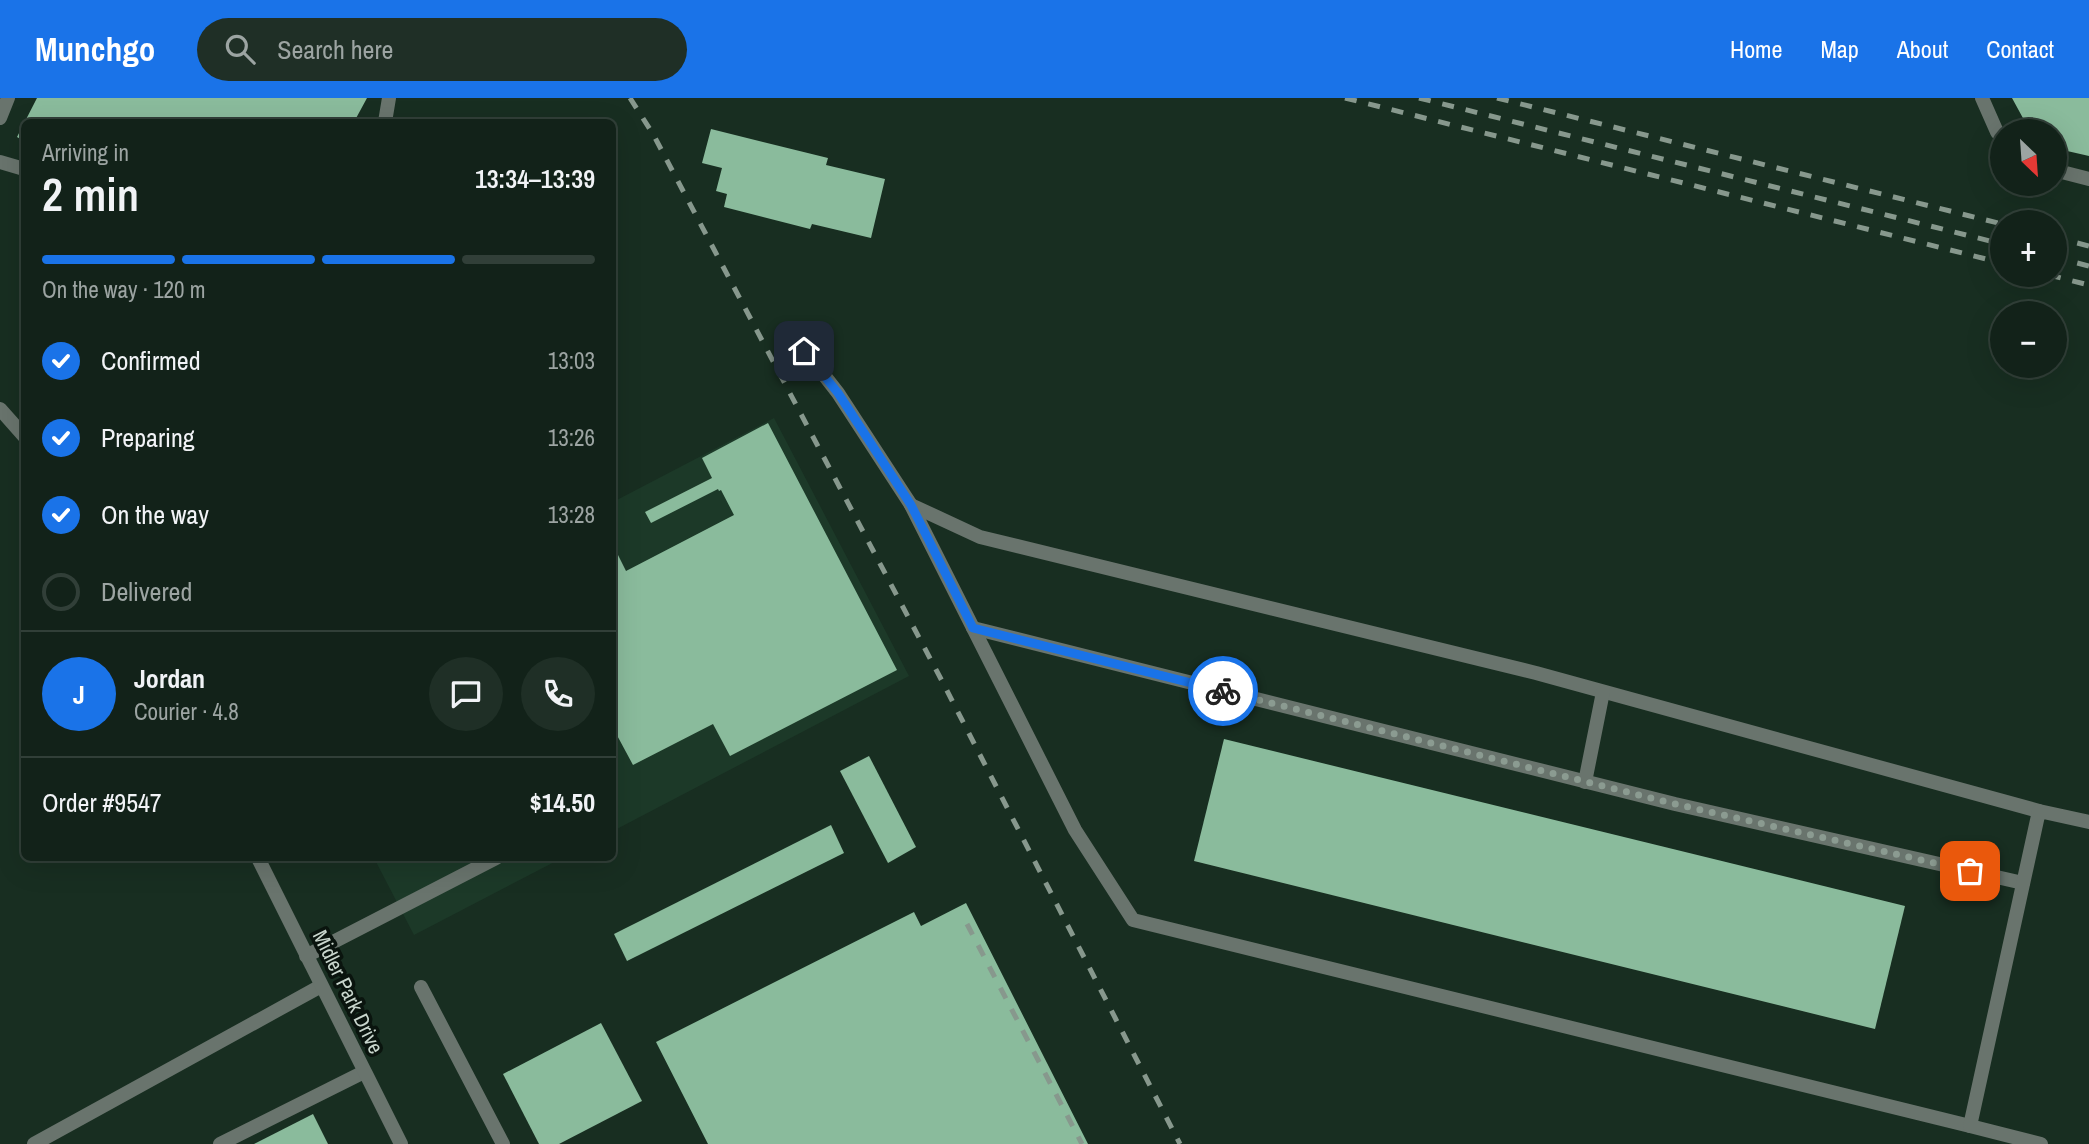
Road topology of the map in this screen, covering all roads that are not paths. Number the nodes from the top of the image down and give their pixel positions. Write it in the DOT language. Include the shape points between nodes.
graph roads {
  1 [pos="8,98"];
  2 [pos="389,98"];
  3 [pos="1982,98"];
  4 [pos="0,118"];
  5 [pos="386,119"];
  6 [pos="1991,119"];
  7 [pos="0,162"];
  8 [pos="21,168"];
  9 [pos="2067,173"];
  10 [pos="2089,179"];
  11 [pos="788,329"];
  12 [pos="0,409"];
  13 [pos="21,433"];
  14 [pos="911,505"];
  15 [pos="973,628"];
  16 [pos="1603,692"];
  17 [pos="1585,782"];
  18 [pos="2039,811"];
  19 [pos="2089,822"];
  20 [pos="259,861"];
  21 [pos="490,861"];
  22 [pos="2023,883"];
  23 [pos="306,956"];
  24 [pos="321,986"];
  25 [pos="421,987"];
  26 [pos="364,1072"];
  27 [pos="1970,1126"];
  28 [pos="34,1144"];
  29 [pos="220,1144"];
  30 [pos="401,1144"];
  31 [pos="503,1144"];
  32 [pos="2041,1144"];
  1 -- 4 [label="street"];
  2 -- 5 [label="street"];
  3 -- 6 [label="street"];
  7 -- 8 [label="street"];
  9 -- 10 [label="street"];
  11 -- 14 [label="street" via="838,393"];
  12 -- 13 [label="street"];
  14 -- 15 [label="street"];
  14 -- 16 [label="street" via="980,537"];
  15 -- 17 [label="street"];
  15 -- 27 [label="street" via="1074,830 1133,920"];
  16 -- 17 [label="street"];
  16 -- 18 [label="street"];
  17 -- 22 [label="street"];
  18 -- 19 [label="street"];
  18 -- 22 [label="street"];
  20 -- 23 [label="street, Midler Park Drive"];
  21 -- 23 [label="street"];
  22 -- 27 [label="street"];
  23 -- 24 [label="street, Midler Park Drive"];
  24 -- 26 [label="street, Midler Park Drive"];
  24 -- 28 [label="street"];
  25 -- 31 [label="street"];
  26 -- 29 [label="street"];
  26 -- 30 [label="street, Midler Park Drive"];
  27 -- 32 [label="street"];
}
